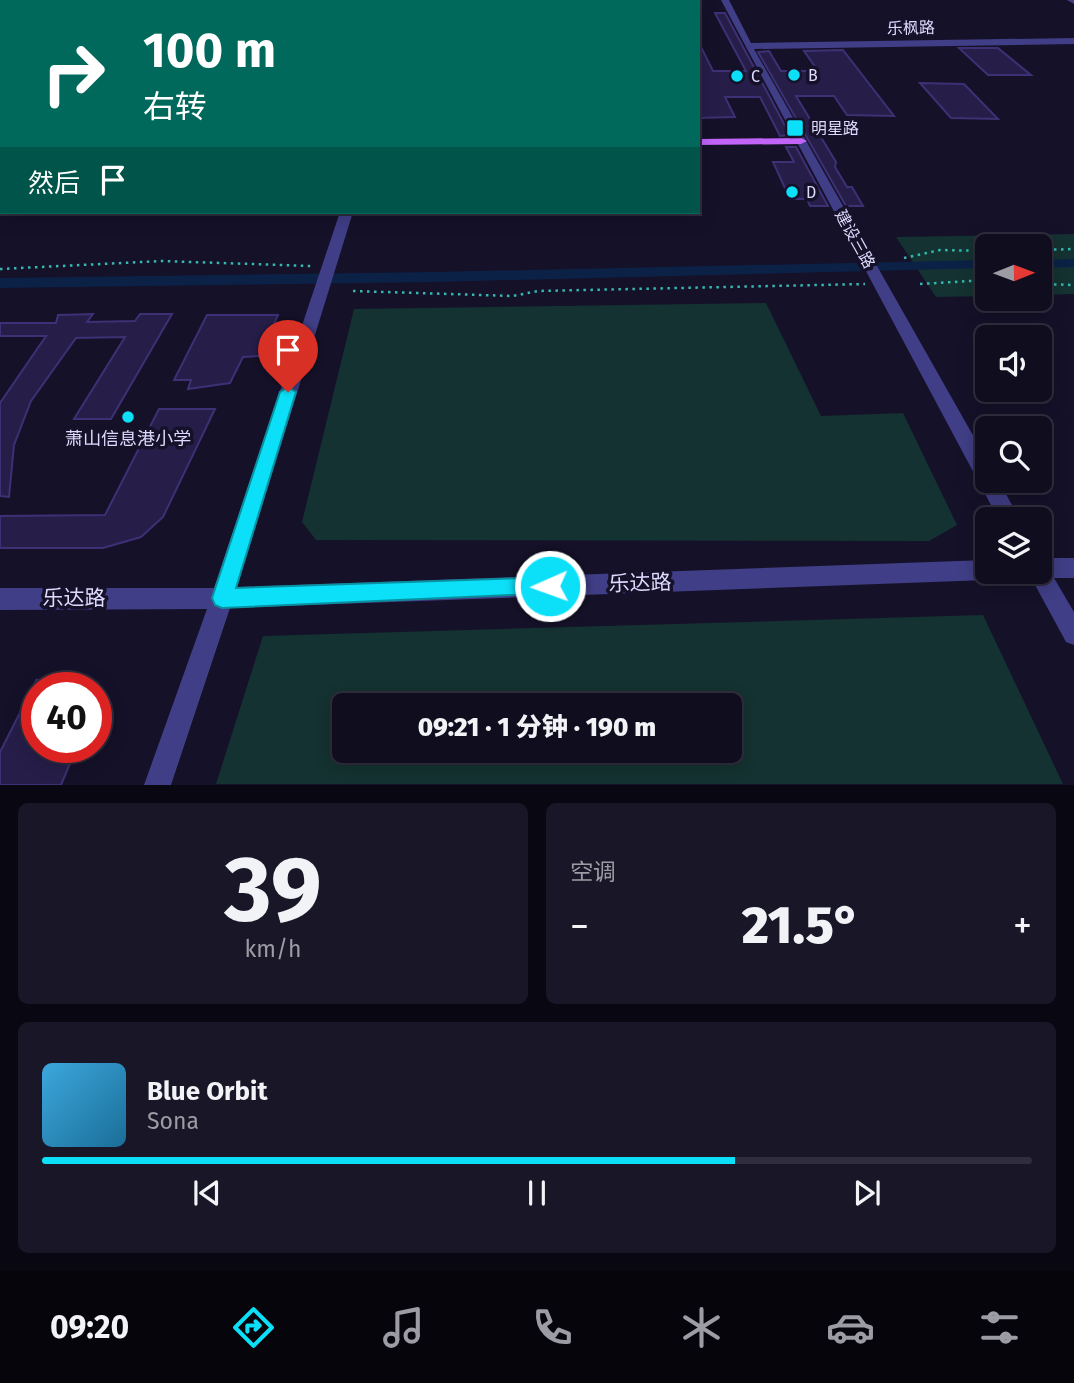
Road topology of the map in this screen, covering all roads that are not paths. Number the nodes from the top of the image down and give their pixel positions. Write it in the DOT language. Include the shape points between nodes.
graph roads {
  1 [pos="725,0"];
  2 [pos="1074,41"];
  3 [pos="748,46"];
  4 [pos="801,141"];
  5 [pos="700,142"];
  6 [pos="345,214"];
  7 [pos="975,458"];
  8 [pos="1074,568"];
  9 [pos="1052,569"];
  10 [pos="975,570"];
  11 [pos="1047,584"];
  12 [pos="222,598"];
  13 [pos="0,599"];
  14 [pos="1074,634"];
  15 [pos="157,785"];
  1 -- 3 [label="street, 建设三路"];
  2 -- 3 [label="street, 乐枫路"];
  3 -- 4 [label="street, 建设三路"];
  4 -- 5 [label="main road"];
  4 -- 7 [label="street, 建设三路" via="865,257 872,283"];
  6 -- 12 [label="street"];
  8 -- 9 [label="street"];
  10 -- 12 [label="street, 乐达路"];
  11 -- 14 [label="street"];
  12 -- 13 [label="street, 乐达路"];
  12 -- 15 [label="street"];
}
